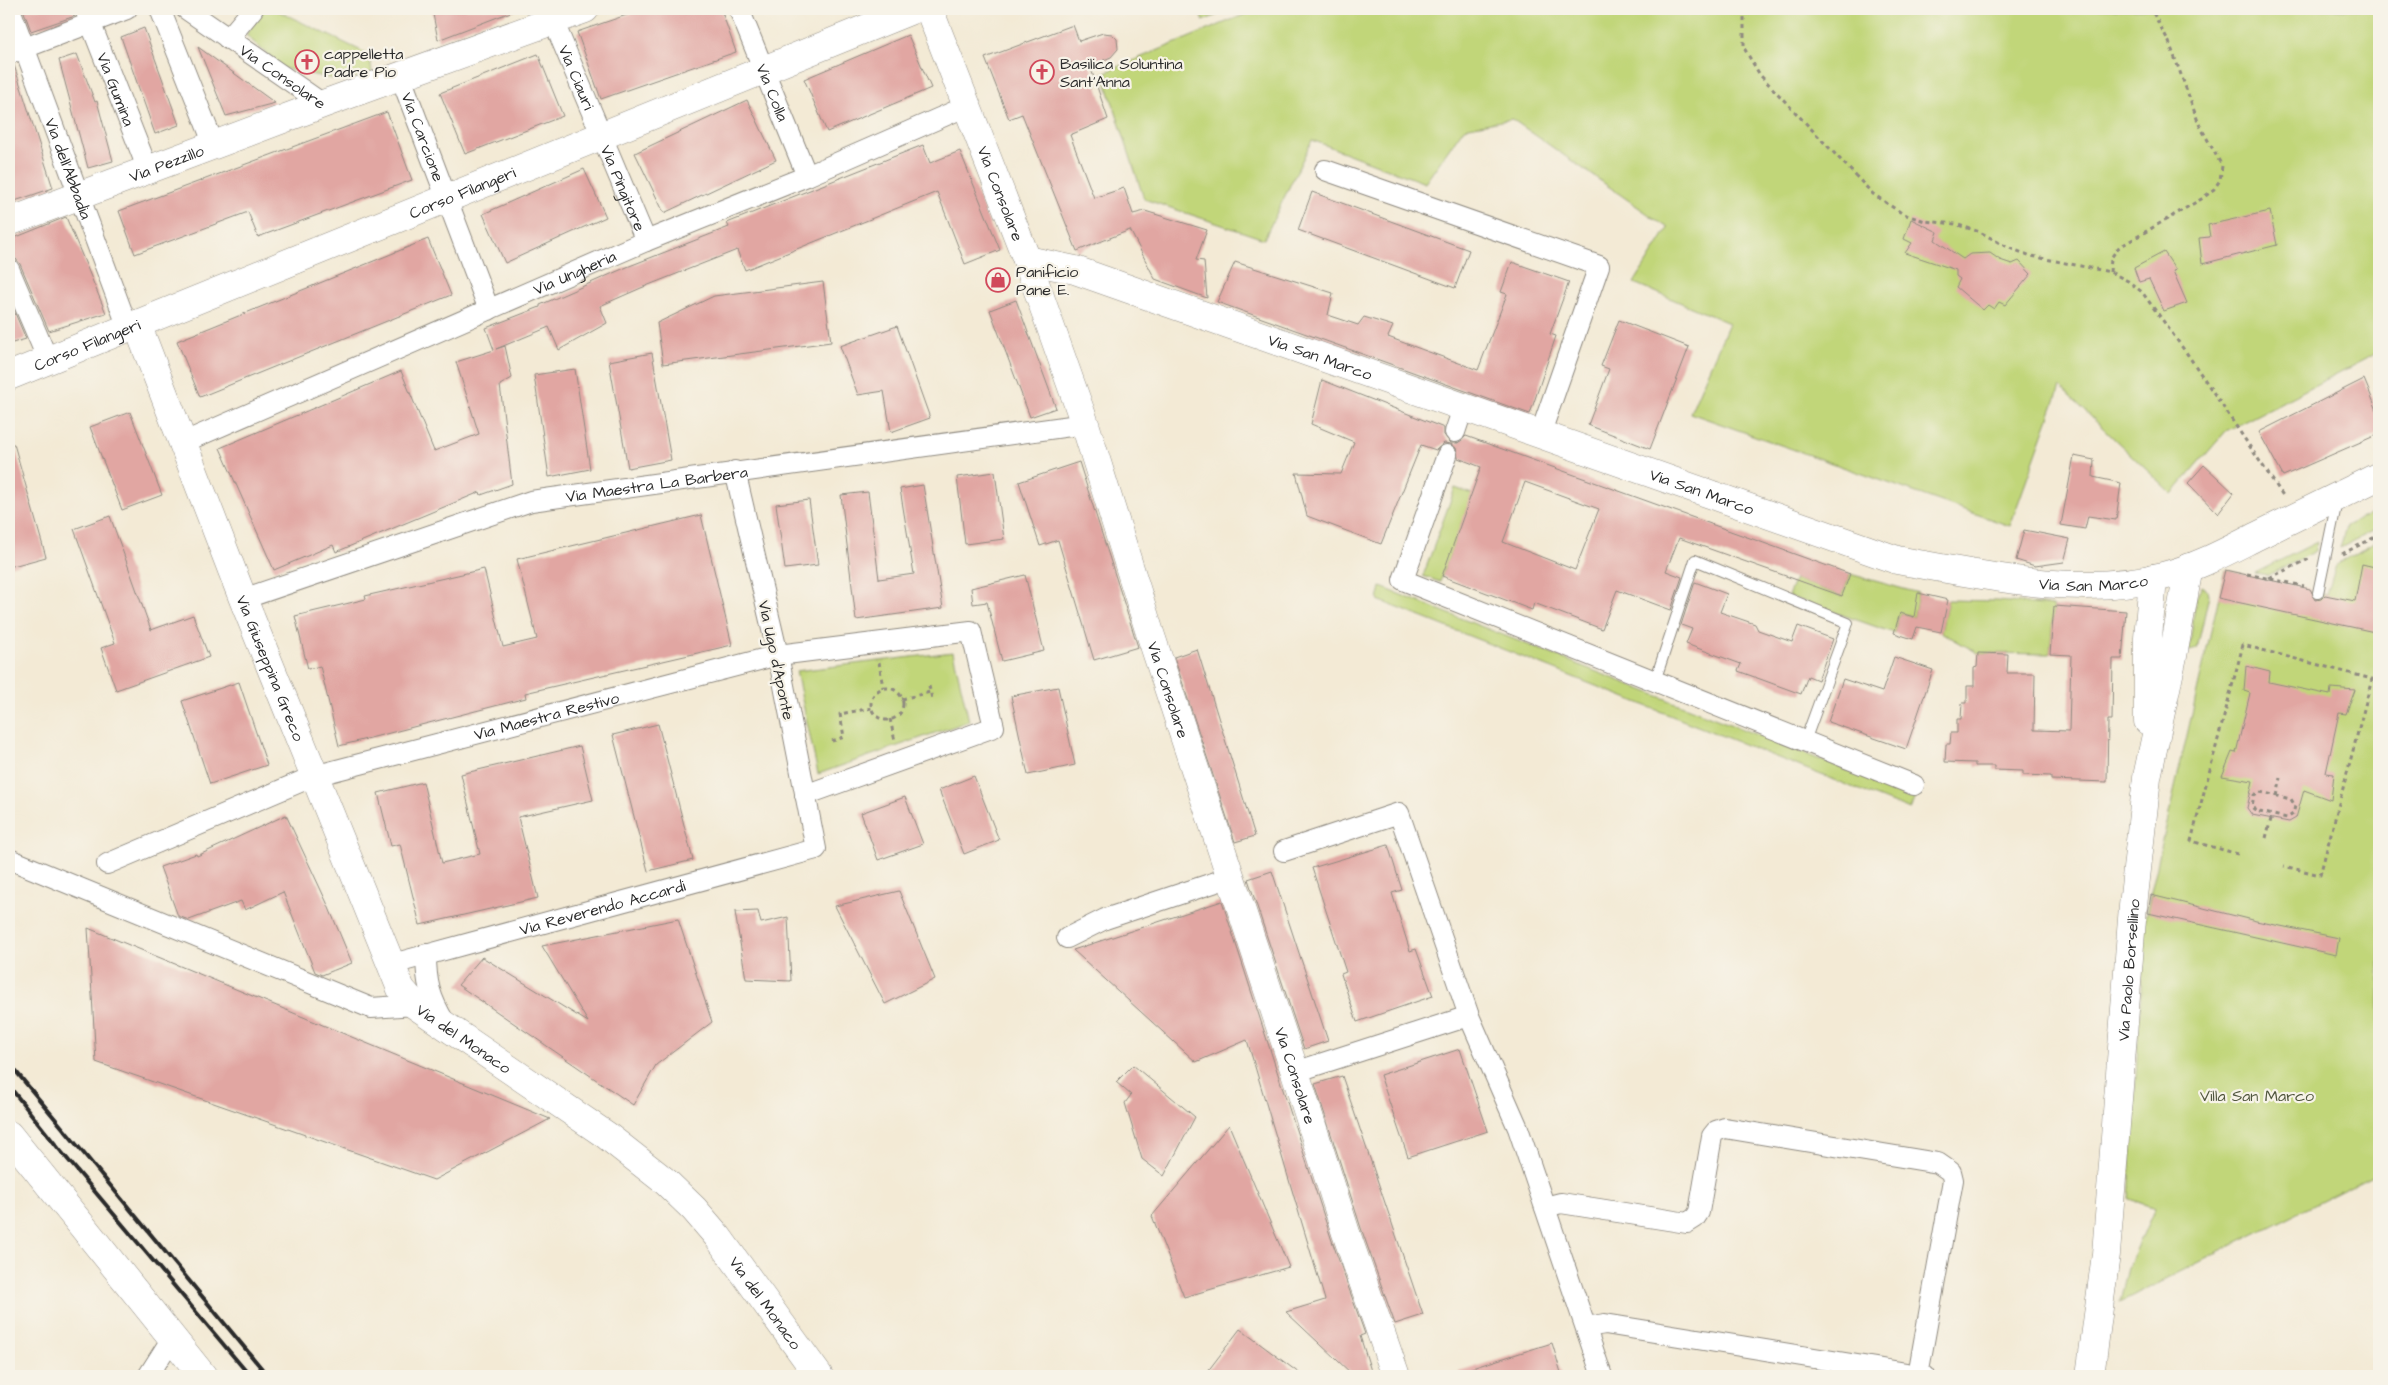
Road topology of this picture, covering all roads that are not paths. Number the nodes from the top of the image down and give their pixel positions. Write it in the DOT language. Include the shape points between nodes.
graph roads {
  1 [pos="10,9"];
  2 [pos="127,9"];
  3 [pos="160,9"];
  4 [pos="186,9"];
  5 [pos="253,9"];
  6 [pos="585,9"];
  7 [pos="739,9"];
  8 [pos="914,9"];
  9 [pos="929,9"];
  10 [pos="88,16"];
  11 [pos="553,20"];
  12 [pos="228,39"];
  13 [pos="17,51"];
  14 [pos="764,70"];
  15 [pos="400,75"];
  16 [pos="323,104"];
  17 [pos="967,106"];
  18 [pos="600,136"];
  19 [pos="214,145"];
  20 [pos="148,170"];
  21 [pos="1325,170"];
  22 [pos="807,176"];
  23 [pos="78,196"];
  24 [pos="447,198"];
  25 [pos="9,222"];
  26 [pos="646,241"];
  27 [pos="1027,260"];
  28 [pos="9,269"];
  29 [pos="489,310"];
  30 [pos="132,326"];
  31 [pos="48,360"];
  32 [pos="9,376"];
  33 [pos="1085,424"];
  34 [pos="1540,435"];
  35 [pos="182,443"];
  36 [pos="1447,455"];
  37 [pos="735,471"];
  38 [pos="2379,476"];
  39 [pos="2338,496"];
  40 [pos="2189,567"];
  41 [pos="2153,578"];
  42 [pos="2318,593"];
  43 [pos="242,600"];
  44 [pos="778,655"];
  45 [pos="1655,681"];
  46 [pos="1805,741"];
  47 [pos="314,776"];
  48 [pos="2147,777"];
  49 [pos="1914,785"];
  50 [pos="805,795"];
  51 [pos="816,848"];
  52 [pos="1284,851"];
  53 [pos="9,859"];
  54 [pos="107,864"];
  55 [pos="1231,877"];
  56 [pos="1067,938"];
  57 [pos="426,954"];
  58 [pos="389,965"];
  59 [pos="415,1005"];
  60 [pos="1470,1016"];
  61 [pos="446,1025"];
  62 [pos="1295,1072"];
  63 [pos="13,1143"];
  64 [pos="1545,1207"];
  65 [pos="1586,1327"];
  66 [pos="172,1338"];
  67 [pos="148,1376"];
  68 [pos="202,1376"];
  69 [pos="819,1376"];
  70 [pos="1396,1376"];
  71 [pos="1602,1376"];
  72 [pos="1922,1376"];
  73 [pos="2090,1376"];
  1 -- 13 [label="street, Via dell'Abbadia"];
  2 -- 10 [label="street"];
  3 -- 19 [label="street"];
  4 -- 12 [label="street, Via Consolare"];
  5 -- 12 [label="street"];
  6 -- 11 [label="street, Via Consolare"];
  7 -- 14 [label="street, Via Colla"];
  8 -- 14 [label="street, Corso Filangeri"];
  9 -- 17 [label="street, Via Consolare"];
  10 -- 13 [label="street"];
  10 -- 20 [label="street, Via Gumina"];
  11 -- 15 [label="street, Via Consolare"];
  11 -- 18 [label="street, Via Ciauri"];
  12 -- 16 [label="street, Via Consolare"];
  13 -- 23 [label="street, Via dell'Abbadia"];
  14 -- 18 [label="street, Corso Filangeri"];
  14 -- 22 [label="street, Via Colla"];
  15 -- 16 [label="street, Via Consolare"];
  15 -- 24 [label="street, Via Carcione"];
  16 -- 19 [label="street, Via Pezzillo"];
  17 -- 22 [label="street, Via Ungheria"];
  17 -- 27 [label="street, Via Consolare"];
  18 -- 24 [label="street, Corso Filangeri"];
  18 -- 26 [label="street, Via Pingitore"];
  19 -- 20 [label="street, Via Pezzillo"];
  20 -- 23 [label="street, Via Pezzillo"];
  21 -- 34 [label="street" via="1599,266"];
  22 -- 26 [label="street, Via Ungheria"];
  23 -- 25 [label="street, Via Pezzillo"];
  23 -- 30 [label="street, Via dell'Abbadia"];
  24 -- 29 [label="street, Via Carcione"];
  24 -- 30 [label="street, Corso Filangeri"];
  26 -- 29 [label="street, Via Ungheria"];
  27 -- 33 [label="street, Via Consolare"];
  27 -- 34 [label="street, Via San Marco" via="1075,270 1459,420"];
  28 -- 31 [label="street"];
  29 -- 35 [label="street, Via Ungheria"];
  30 -- 31 [label="street, Corso Filangeri"];
  30 -- 35 [label="street, Via Giuseppina Greco"];
  31 -- 32 [label="street, Corso Filangeri"];
  33 -- 37 [label="street, Via Maestra La Barbera"];
  33 -- 55 [label="street, Via Consolare"];
  34 -- 41 [label="street, Via San Marco" via="1897,560 2039,582 2110,585"];
  35 -- 43 [label="street, Via Giuseppina Greco"];
  36 -- 45 [label="street" via="1403,580"];
  37 -- 43 [label="street, Via Maestra La Barbera" via="531,501"];
  37 -- 44 [label="street, Via Ugo d'Aponte"];
  38 -- 39 [label="street, Via San Marco"];
  39 -- 40 [label="street, Via San Marco"];
  39 -- 42 [label="lane"];
  40 -- 41 [label="street, Via San Marco"];
  40 -- 48 [label="street, Via Paolo Borsellino"];
  41 -- 48 [label="street" via="2148,638"];
  43 -- 47 [label="street, Via Giuseppina Greco"];
  44 -- 47 [label="street, Via Maestra Restivo"];
  44 -- 50 [label="street, Via Ugo d'Aponte"];
  44 -- 50 [label="street, Via Maestra Restivo" via="971,631 994,727"];
  45 -- 46 [label="street"];
  45 -- 46 [label="lane" via="1694,560 1848,623"];
  46 -- 49 [label="street"];
  47 -- 54 [label="street, Via Maestra Restivo"];
  47 -- 58 [label="street, Via Giuseppina Greco"];
  48 -- 73 [label="street, Via Paolo Borsellino" via="2133,906 2106,1254"];
  50 -- 51 [label="street, Via Ugo d'Aponte"];
  51 -- 57 [label="street, Via Reverendo Accardi"];
  52 -- 60 [label="street" via="1399,813"];
  53 -- 59 [label="street, Via del Monaco" via="371,1008"];
  55 -- 56 [label="street" via="1105,919"];
  55 -- 62 [label="street, Via Consolare"];
  57 -- 58 [label="street, Via Reverendo Accardi"];
  57 -- 61 [label="street" via="426,977 432,1001"];
  58 -- 59 [label="street, Via Giuseppina Greco" via="401,989"];
  59 -- 61 [label="street, Via del Monaco"];
  60 -- 62 [label="street"];
  60 -- 64 [label="street" via="1518,1128"];
  61 -- 69 [label="street, Via del Monaco" via="606,1135 666,1182 718,1237"];
  62 -- 70 [label="street, Via Consolare"];
  63 -- 66 [label="street"];
  64 -- 65 [label="street"];
  64 -- 72 [label="street" via="1561,1203 1687,1223 1699,1212 1712,1136 1716,1130 1725,1128 1938,1163 1951,1172 1953,1180"];
  65 -- 71 [label="street"];
  65 -- 72 [label="street" via="1605,1324"];
  66 -- 67 [label="street"];
  66 -- 68 [label="street"];
}
